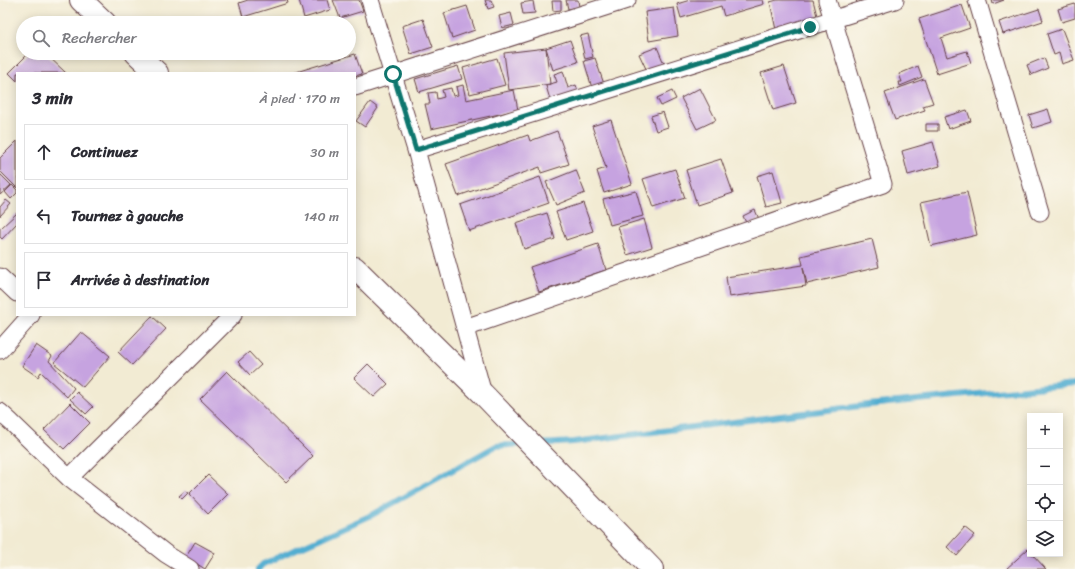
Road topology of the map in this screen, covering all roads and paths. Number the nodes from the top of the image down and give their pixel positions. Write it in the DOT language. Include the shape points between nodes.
graph roads {
  1 [pos="81,0"];
  2 [pos="370,0"];
  3 [pos="627,0"];
  4 [pos="827,0"];
  5 [pos="895,0"];
  6 [pos="977,0"];
  7 [pos="98,16"];
  8 [pos="833,20"];
  9 [pos="143,60"];
  10 [pos="156,72"];
  11 [pos="393,74"];
  12 [pos="356,87"];
  13 [pos="416,150"];
  14 [pos="1040,212"];
  15 [pos="356,269"];
  16 [pos="0,277"];
  17 [pos="16,292"];
  18 [pos="30,316"];
  19 [pos="232,316"];
  20 [pos="465,328"];
  21 [pos="0,350"];
  22 [pos="483,394"];
  23 [pos="0,412"];
  24 [pos="69,478"];
  25 [pos="190,569"];
  26 [pos="652,569"];
  1 -- 7 [label="main road"];
  2 -- 11 [label="street"];
  3 -- 11 [label="street"];
  4 -- 8 [label="street"];
  5 -- 8 [label="street"];
  6 -- 14 [label="street"];
  8 -- 13 [label="street"];
  8 -- 20 [label="street" via="883,184"];
  9 -- 10 [label="main road"];
  11 -- 12 [label="street"];
  11 -- 13 [label="street"];
  13 -- 20 [label="street"];
  15 -- 22 [label="main road"];
  16 -- 17 [label="street"];
  18 -- 21 [label="street"];
  19 -- 24 [label="street"];
  20 -- 22 [label="street"];
  22 -- 26 [label="main road"];
  23 -- 24 [label="street"];
  24 -- 25 [label="street" via="166,554"];
}
